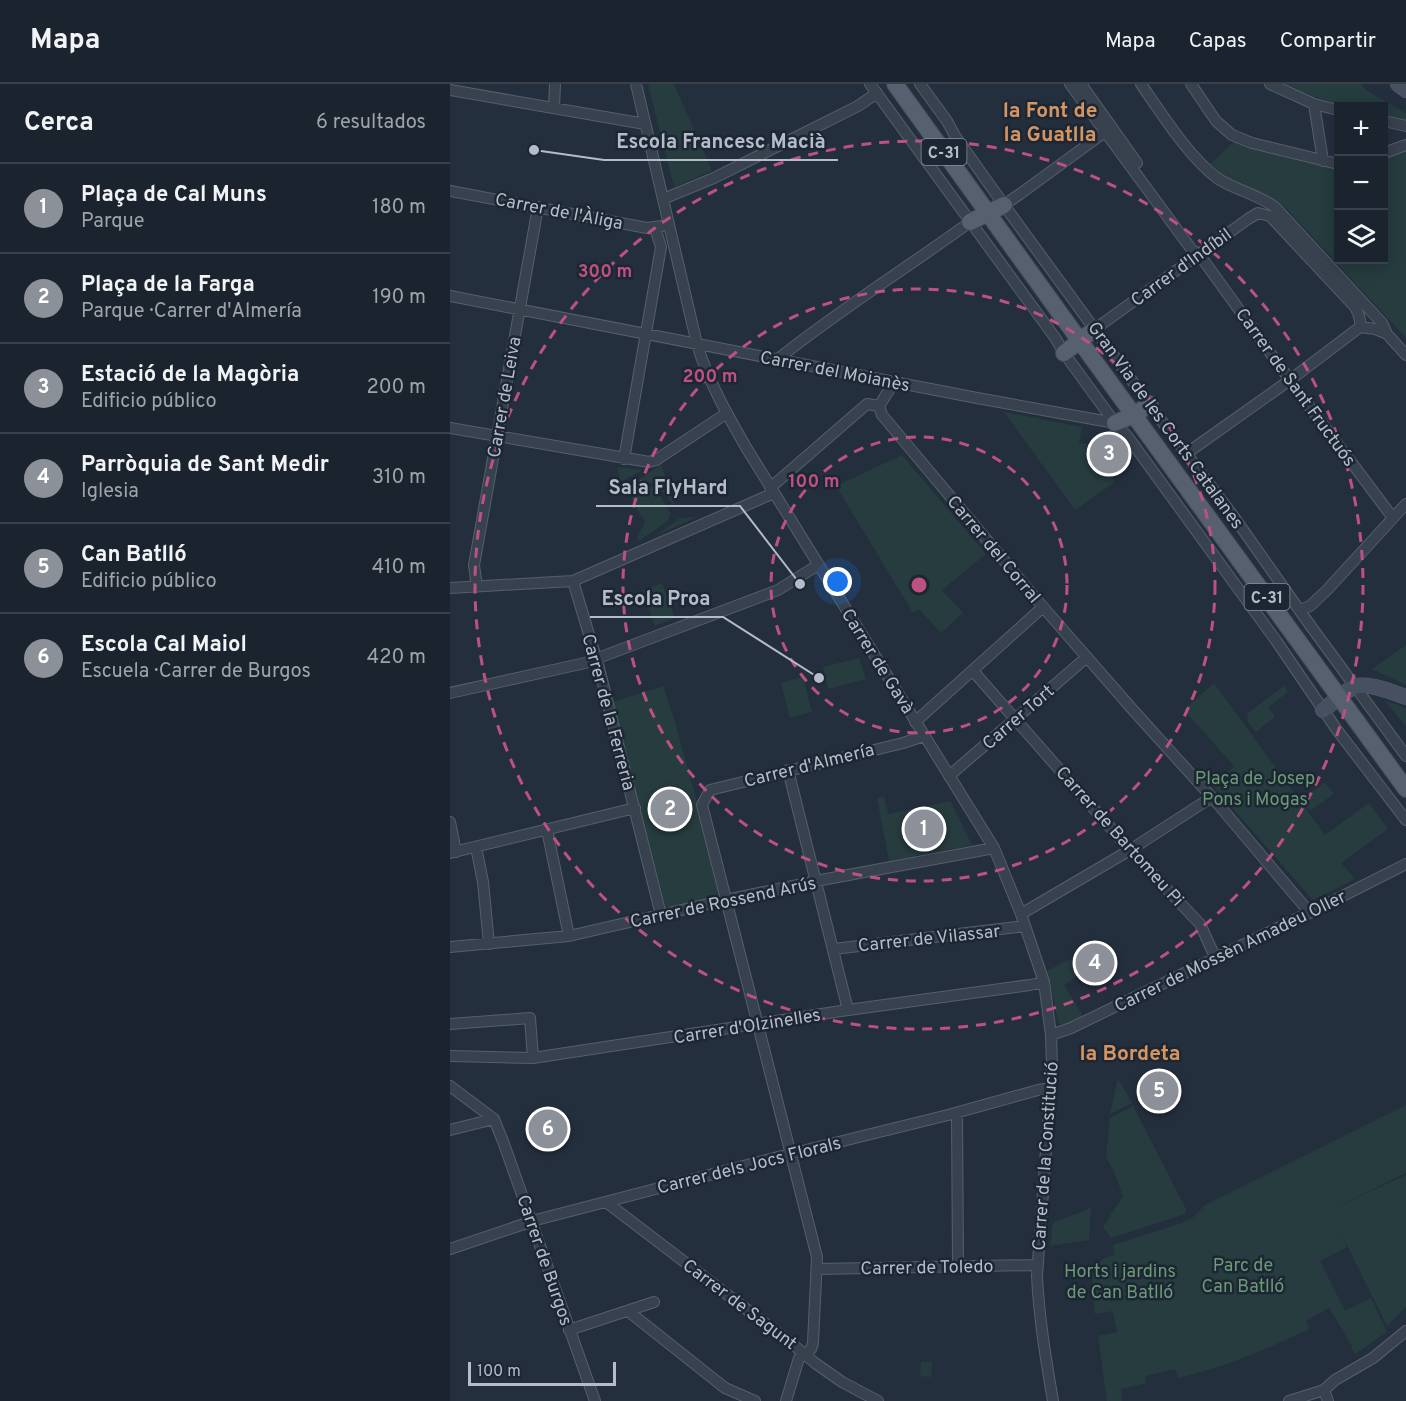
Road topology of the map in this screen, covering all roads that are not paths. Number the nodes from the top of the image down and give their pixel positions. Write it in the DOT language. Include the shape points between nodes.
graph roads {
  1 [pos="555,84"];
  2 [pos="636,84"];
  3 [pos="895,84"];
  4 [pos="920,84"];
  5 [pos="1070,84"];
  6 [pos="1081,84"];
  7 [pos="1141,84"];
  8 [pos="1191,84"];
  9 [pos="1270,84"];
  10 [pos="1398,84"];
  11 [pos="873,89"];
  12 [pos="450,90"];
  13 [pos="1406,90"];
  14 [pos="1314,104"];
  15 [pos="554,108"];
  16 [pos="1334,109"];
  17 [pos="1388,122"];
  18 [pos="645,124"];
  19 [pos="1406,126"];
  20 [pos="1105,132"];
  21 [pos="1406,145"];
  22 [pos="1388,151"];
  23 [pos="1323,161"];
  24 [pos="1334,164"];
  25 [pos="450,191"];
  26 [pos="663,199"];
  27 [pos="1004,205"];
  28 [pos="538,207"];
  29 [pos="988,213"];
  30 [pos="970,222"];
  31 [pos="669,225"];
  32 [pos="655,228"];
  33 [pos="1199,254"];
  34 [pos="450,296"];
  35 [pos="519,309"];
  36 [pos="1360,327"];
  37 [pos="1095,329"];
  38 [pos="646,334"];
  39 [pos="1387,334"];
  40 [pos="1080,339"];
  41 [pos="696,344"];
  42 [pos="1064,353"];
  43 [pos="1406,355"];
  44 [pos="778,359"];
  45 [pos="1290,380"];
  46 [pos="894,382"];
  47 [pos="1150,404"];
  48 [pos="879,406"];
  49 [pos="727,413"];
  50 [pos="1134,415"];
  51 [pos="1115,423"];
  52 [pos="450,428"];
  53 [pos="497,436"];
  54 [pos="1187,453"];
  55 [pos="624,459"];
  56 [pos="772,490"];
  57 [pos="1406,504"];
  58 [pos="1393,518"];
  59 [pos="818,565"];
  60 [pos="573,581"];
  61 [pos="477,587"];
  62 [pos="450,588"];
  63 [pos="1043,607"];
  64 [pos="1300,610"];
  65 [pos="1086,657"];
  66 [pos="596,659"];
  67 [pos="973,671"];
  68 [pos="1354,687"];
  69 [pos="450,693"];
  70 [pos="1340,697"];
  71 [pos="1406,697"];
  72 [pos="1323,710"];
  73 [pos="1015,719"];
  74 [pos="915,722"];
  75 [pos="924,736"];
  76 [pos="1406,756"];
  77 [pos="788,770"];
  78 [pos="949,776"];
  79 [pos="1406,789"];
  80 [pos="1208,800"];
  81 [pos="634,808"];
  82 [pos="1406,820"];
  83 [pos="450,822"];
  84 [pos="547,830"];
  85 [pos="476,847"];
  86 [pos="994,848"];
  87 [pos="1130,850"];
  88 [pos="453,853"];
  89 [pos="1406,864"];
  90 [pos="816,881"];
  91 [pos="725,900"];
  92 [pos="1310,913"];
  93 [pos="1021,914"];
  94 [pos="661,915"];
  95 [pos="1025,926"];
  96 [pos="569,936"];
  97 [pos="489,944"];
  98 [pos="450,947"];
  99 [pos="834,949"];
  100 [pos="1216,959"];
  101 [pos="1044,982"];
  102 [pos="848,1010"];
  103 [pos="450,1024"];
  104 [pos="758,1024"];
  105 [pos="1052,1035"];
  106 [pos="450,1056"];
  107 [pos="533,1058"];
  108 [pos="450,1086"];
  109 [pos="1051,1088"];
  110 [pos="957,1113"];
  111 [pos="494,1119"];
  112 [pos="450,1130"];
  113 [pos="792,1154"];
  114 [pos="606,1202"];
  115 [pos="531,1221"];
  116 [pos="450,1250"];
  117 [pos="1037,1265"];
  118 [pos="958,1266"];
  119 [pos="817,1269"];
  120 [pos="654,1302"];
  121 [pos="628,1311"];
  122 [pos="570,1330"];
  123 [pos="1406,1331"];
  124 [pos="806,1355"];
  125 [pos="1324,1390"];
  126 [pos="595,1401"];
  127 [pos="755,1401"];
  128 [pos="786,1401"];
  129 [pos="878,1401"];
  130 [pos="1053,1401"];
  131 [pos="1289,1401"];
  132 [pos="1328,1401"];
  1 -- 15 [label="street"];
  2 -- 18 [label="street, Carrer de Gavà"];
  3 -- 29 [label="main road, Gran Via de les Corts Catalanes / C-31"];
  4 -- 27 [label="street"];
  5 -- 20 [label="street, Carrer de Sant Fructuós"];
  6 -- 33 [label="street, Carrer de Sant Fructuós"];
  7 -- 39 [label="street" via="1204,167 1217,178 1275,207 1382,323"];
  8 -- 23 [label="street" via="1216,121 1232,135"];
  9 -- 14 [label="street"];
  10 -- 13 [label="street"];
  11 -- 26 [label="street" via="858,106"];
  11 -- 30 [label="street"];
  12 -- 15 [label="street"];
  14 -- 16 [label="street"];
  14 -- 23 [label="street"];
  15 -- 18 [label="street"];
  17 -- 19 [label="street"];
  18 -- 26 [label="street, Carrer de Gavà"];
  20 -- 27 [label="street"];
  20 -- 33 [label="street, Carrer de Sant Fructuós" via="1192,250"];
  21 -- 22 [label="street"];
  23 -- 24 [label="street"];
  25 -- 28 [label="street, Carrer de l'Àliga"];
  26 -- 31 [label="street, Carrer de Gavà"];
  27 -- 29 [label="main road"];
  27 -- 37 [label="street"];
  28 -- 32 [label="street, Carrer de l'Àliga"];
  28 -- 35 [label="street, Carrer de Leiva"];
  29 -- 30 [label="main road"];
  29 -- 40 [label="main road, Gran Via de les Corts Catalanes / C-31"];
  30 -- 42 [label="street"];
  30 -- 44 [label="street"];
  31 -- 32 [label="street, Carrer de l'Àliga"];
  31 -- 41 [label="street, Carrer de Gavà"];
  32 -- 38 [label="street" via="661,248"];
  33 -- 36 [label="street, Carrer d'Indíbil" via="1254,215 1270,216 1359,314"];
  33 -- 37 [label="street, Carrer d'Indíbil"];
  33 -- 45 [label="street, Carrer de Sant Fructuós"];
  34 -- 35 [label="street, Carrer del Moianès"];
  35 -- 38 [label="street, Carrer del Moianès"];
  35 -- 53 [label="street, Carrer de Leiva"];
  36 -- 39 [label="street"];
  36 -- 45 [label="street"];
  37 -- 40 [label="main road"];
  37 -- 47 [label="street"];
  38 -- 41 [label="street, Carrer del Moianès"];
  38 -- 55 [label="street"];
  39 -- 43 [label="street"];
  40 -- 42 [label="main road"];
  40 -- 50 [label="main road, Gran Via de les Corts Catalanes / C-31"];
  41 -- 44 [label="street, Carrer del Moianès"];
  41 -- 49 [label="street, Carrer de Gavà"];
  42 -- 51 [label="street"];
  44 -- 46 [label="street, Carrer del Moianès"];
  45 -- 54 [label="street"];
  45 -- 58 [label="street, Carrer de Sant Fructuós"];
  46 -- 48 [label="street"];
  46 -- 51 [label="street, Carrer del Moianès"];
  47 -- 50 [label="main road"];
  47 -- 54 [label="street"];
  48 -- 56 [label="street" via="867,404"];
  48 -- 63 [label="street, Carrer del Corral" via="882,415"];
  49 -- 55 [label="street" via="656,460"];
  49 -- 56 [label="street, Carrer de Gavà"];
  50 -- 51 [label="main road"];
  50 -- 70 [label="main road, Gran Via de les Corts Catalanes / C-31"];
  51 -- 72 [label="street"];
  52 -- 53 [label="street"];
  53 -- 55 [label="street"];
  53 -- 61 [label="street, Carrer de Leiva" via="474,565"];
  54 -- 64 [label="street"];
  56 -- 59 [label="street, Carrer de Gavà"];
  56 -- 60 [label="street"];
  57 -- 58 [label="street"];
  58 -- 64 [label="street" via="1327,590"];
  59 -- 66 [label="street" via="778,590"];
  59 -- 74 [label="street, Carrer de Gavà"];
  60 -- 61 [label="street"];
  60 -- 66 [label="street, Carrer de la Ferreria"];
  61 -- 62 [label="street"];
  63 -- 65 [label="street, Carrer del Corral"];
  63 -- 67 [label="street"];
  64 -- 68 [label="street"];
  65 -- 73 [label="street, Carrer Tort"];
  65 -- 80 [label="street, Carrer del Corral"];
  66 -- 69 [label="street"];
  66 -- 81 [label="street, Carrer de la Ferreria"];
  67 -- 73 [label="street, Carrer de Bartomeu Pi"];
  67 -- 74 [label="street"];
  68 -- 70 [label="street"];
  68 -- 71 [label="street" via="1379,688"];
  68 -- 76 [label="street"];
  70 -- 72 [label="street"];
  70 -- 79 [label="main road, Gran Via de les Corts Catalanes / C-31"];
  72 -- 82 [label="street"];
  73 -- 78 [label="street, Carrer Tort"];
  73 -- 87 [label="street, Carrer de Bartomeu Pi"];
  74 -- 75 [label="street, Carrer de Gavà"];
  75 -- 77 [label="street, Carrer d'Almería"];
  75 -- 78 [label="street, Carrer de Gavà"];
  77 -- 90 [label="street"];
  77 -- 91 [label="street, Carrer d'Almería" via="710,790 702,805"];
  78 -- 86 [label="street, Carrer de Gavà"];
  80 -- 87 [label="street"];
  80 -- 92 [label="street"];
  81 -- 84 [label="street"];
  81 -- 94 [label="street, Carrer de la Ferreria"];
  83 -- 88 [label="street"];
  84 -- 85 [label="street"];
  84 -- 96 [label="street"];
  85 -- 88 [label="street"];
  85 -- 97 [label="street"];
  86 -- 90 [label="street, Carrer de Rossend Arús"];
  86 -- 93 [label="street, Carrer de Gavà"];
  87 -- 93 [label="street"];
  87 -- 100 [label="street, Carrer de Bartomeu Pi" via="1200,924"];
  89 -- 92 [label="street, Carrer de Mossèn Amadeu Oller"];
  90 -- 91 [label="street, Carrer de Rossend Arús"];
  90 -- 99 [label="street"];
  91 -- 94 [label="street, Carrer de Rossend Arús"];
  91 -- 104 [label="street"];
  92 -- 100 [label="street, Carrer de Mossèn Amadeu Oller"];
  93 -- 95 [label="street, Carrer de la Constitució"];
  94 -- 96 [label="street, Carrer de Rossend Arús"];
  95 -- 99 [label="street, Carrer de Vilassar"];
  95 -- 101 [label="street, Carrer de la Constitució"];
  96 -- 97 [label="street, Carrer de Rossend Arús"];
  97 -- 98 [label="street, Carrer de Rossend Arús"];
  99 -- 102 [label="street"];
  100 -- 105 [label="street, Carrer de Mossèn Amadeu Oller"];
  101 -- 102 [label="street, Carrer d'Olzinelles"];
  101 -- 105 [label="street, Carrer de la Constitució"];
  102 -- 104 [label="street, Carrer d'Olzinelles"];
  103 -- 107 [label="street" via="530,1018"];
  104 -- 107 [label="street, Carrer d'Olzinelles"];
  104 -- 113 [label="street"];
  105 -- 109 [label="street, Carrer de la Constitució"];
  106 -- 107 [label="street, Carrer d'Olzinelles"];
  108 -- 111 [label="street"];
  109 -- 110 [label="street, Carrer dels Jocs Florals"];
  109 -- 117 [label="street, Carrer de la Constitució"];
  110 -- 113 [label="street, Carrer dels Jocs Florals"];
  110 -- 118 [label="street"];
  111 -- 112 [label="street"];
  111 -- 115 [label="street, Carrer de Burgos"];
  113 -- 114 [label="street, Carrer dels Jocs Florals"];
  113 -- 119 [label="street" via="818,1257"];
  114 -- 115 [label="street, Carrer dels Jocs Florals"];
  114 -- 124 [label="street, Carrer de Sagunt"];
  115 -- 116 [label="street, Carrer dels Jocs Florals"];
  115 -- 122 [label="street, Carrer de Burgos"];
  117 -- 118 [label="street, Carrer de Toledo"];
  117 -- 130 [label="street, Carrer de la Constitució" via="1038,1300"];
  118 -- 119 [label="street, Carrer de Toledo"];
  119 -- 124 [label="street" via="813,1342"];
  120 -- 121 [label="street"];
  121 -- 122 [label="street"];
  121 -- 127 [label="street" via="725,1388"];
  122 -- 126 [label="street, Carrer de Burgos"];
  123 -- 125 [label="street"];
  124 -- 128 [label="street" via="799,1358"];
  124 -- 129 [label="street, Carrer de Sagunt" via="842,1382"];
  125 -- 131 [label="street"];
  125 -- 132 [label="street"];
}
